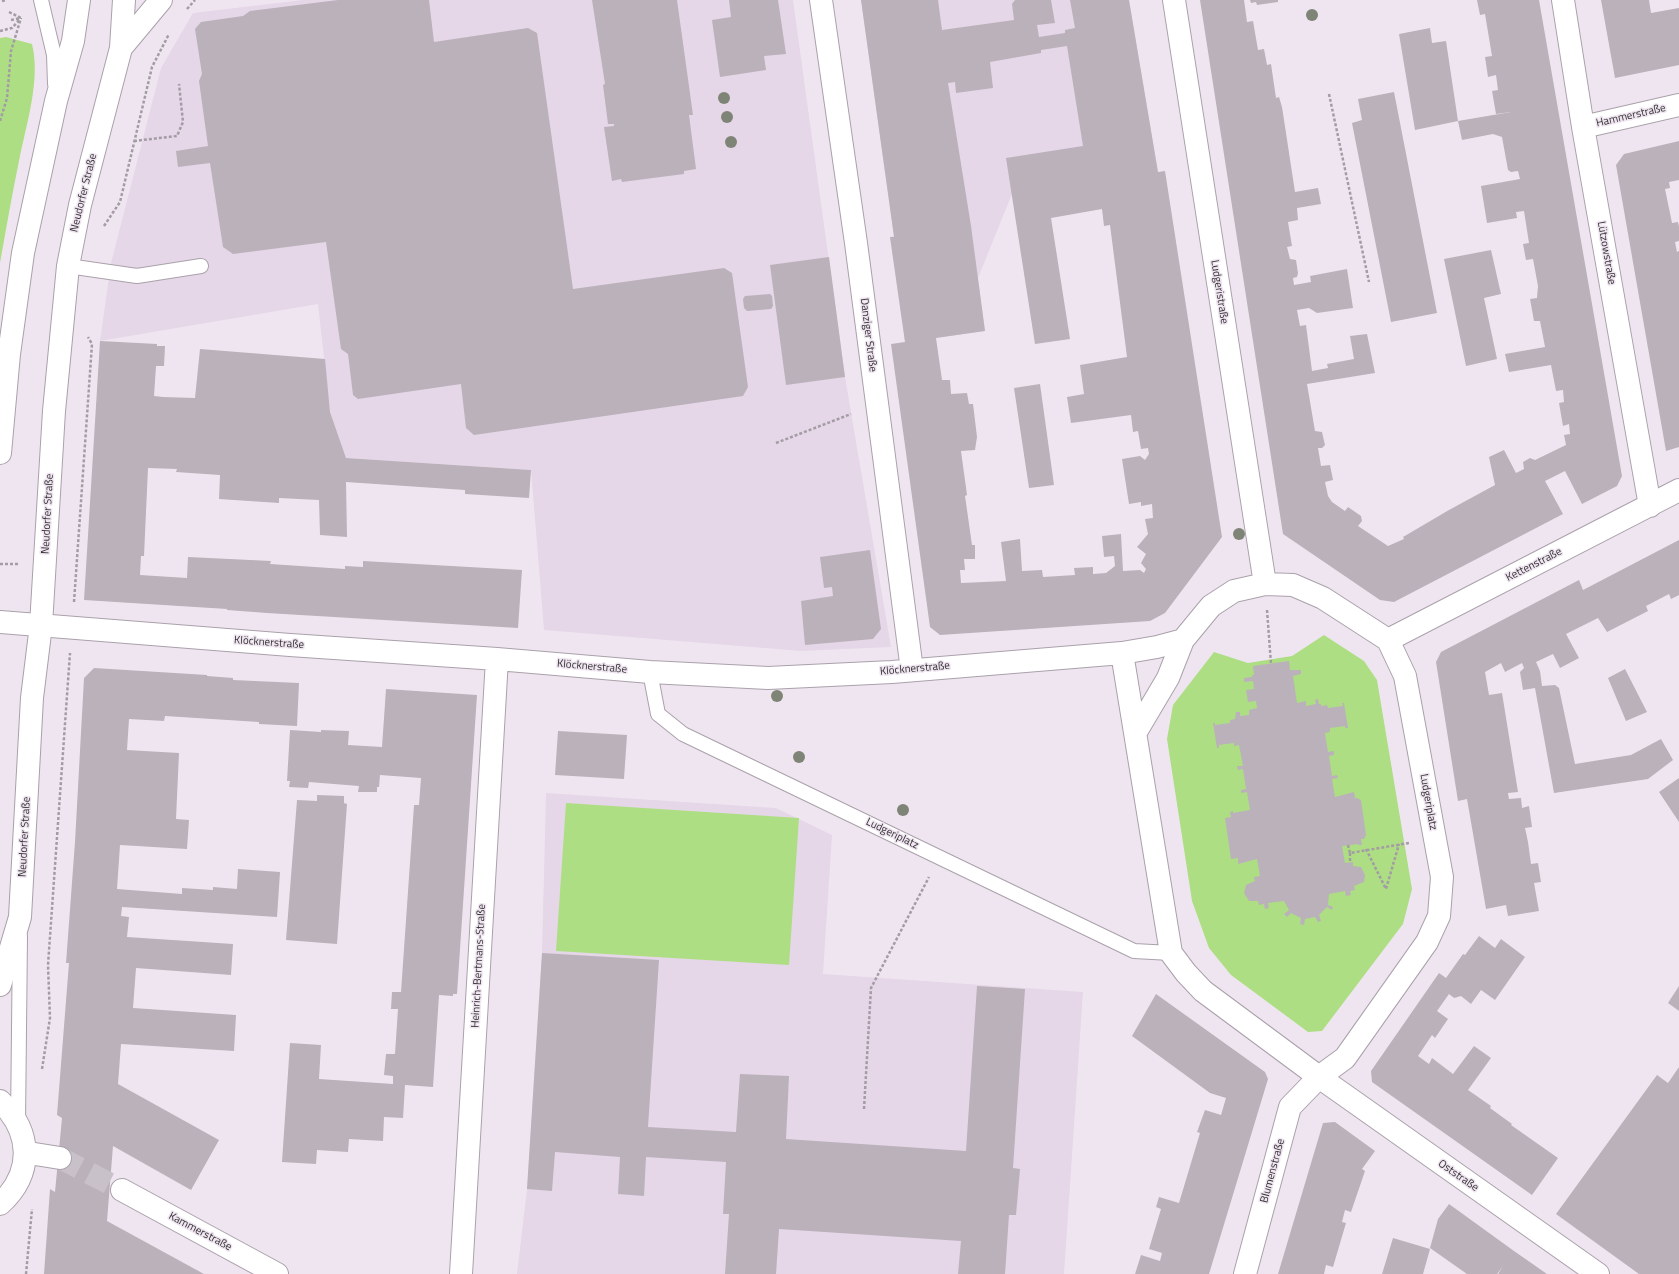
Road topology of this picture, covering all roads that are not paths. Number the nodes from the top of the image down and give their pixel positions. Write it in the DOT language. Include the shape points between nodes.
graph roads {
  1 [pos="41,0"];
  2 [pos="79,0"];
  3 [pos="124,0"];
  4 [pos="162,0"];
  5 [pos="821,0"];
  6 [pos="1174,0"];
  7 [pos="1563,0"];
  8 [pos="122,48"];
  9 [pos="56,101"];
  10 [pos="1679,105"];
  11 [pos="1583,127"];
  12 [pos="68,266"];
  13 [pos="201,266"];
  14 [pos="0,453"];
  15 [pos="1679,490"];
  16 [pos="1650,506"];
  17 [pos="1265,584"];
  18 [pos="0,622"];
  19 [pos="41,625"];
  20 [pos="1183,640"];
  21 [pos="1388,640"];
  22 [pos="1122,653"];
  23 [pos="497,659"];
  24 [pos="912,670"];
  25 [pos="650,672"];
  26 [pos="1136,732"];
  27 [pos="20,917"];
  28 [pos="1171,953"];
  29 [pos="0,985"];
  30 [pos="1319,1078"];
  31 [pos="0,1102"];
  32 [pos="18,1124"];
  33 [pos="25,1155"];
  34 [pos="60,1158"];
  35 [pos="122,1190"];
  36 [pos="0,1205"];
  37 [pos="277,1274"];
  38 [pos="461,1274"];
  39 [pos="1245,1274"];
  40 [pos="1598,1274"];
  1 -- 9 [label="lane" via="54,56"];
  2 -- 9 [label="street" via="73,41"];
  3 -- 8 [label="street, Neudorfer Straße"];
  4 -- 8 [label="street, Neudorfer Straße"];
  5 -- 24 [label="street, Danziger Straße"];
  6 -- 17 [label="street, Ludgeristraße"];
  7 -- 11 [label="street, Lützowstraße"];
  8 -- 12 [label="street, Neudorfer Straße" via="80,205"];
  9 -- 14 [label="street" via="24,253 9,354"];
  10 -- 11 [label="street, Hammerstraße"];
  11 -- 16 [label="street, Lützowstraße"];
  12 -- 13 [label="lane" via="137,276"];
  12 -- 19 [label="street, Neudorfer Straße" via="54,411"];
  15 -- 16 [label="street, Kettenstraße"];
  16 -- 21 [label="street, Kettenstraße"];
  17 -- 20 [label="street" via="1234,591 1211,606"];
  17 -- 21 [label="street" via="1293,585 1323,598"];
  18 -- 19 [label="street, Klöcknerstraße"];
  19 -- 23 [label="street, Klöcknerstraße"];
  19 -- 27 [label="street, Neudorfer Straße" via="32,698"];
  20 -- 22 [label="street, Klöcknerstraße"];
  20 -- 26 [label="street" via="1168,678"];
  21 -- 30 [label="street, Ludgeriplatz" via="1405,676 1442,877 1442,897 1439,916 1427,942 1345,1058"];
  22 -- 24 [label="street, Klöcknerstraße"];
  22 -- 26 [label="street"];
  23 -- 25 [label="street, Klöcknerstraße"];
  23 -- 38 [label="street, Heinrich-Bertmans-Straße"];
  24 -- 25 [label="street, Klöcknerstraße" via="768,678"];
  25 -- 28 [label="lane, Ludgeriplatz" via="658,714 683,734 1134,951"];
  26 -- 28 [label="street"];
  27 -- 29 [label="street, Neudorfer Straße"];
  27 -- 32 [label="lane"];
  28 -- 30 [label="street" via="1203,991"];
  30 -- 39 [label="street, Blumenstraße" via="1290,1107"];
  30 -- 40 [label="street, Oststraße"];
  31 -- 32 [label="street" via="10,1111"];
  32 -- 33 [label="street" via="24,1139"];
  33 -- 34 [label="street"];
  33 -- 36 [label="street" via="22,1173 14,1190"];
  35 -- 37 [label="street, Kammerstraße"];
}
